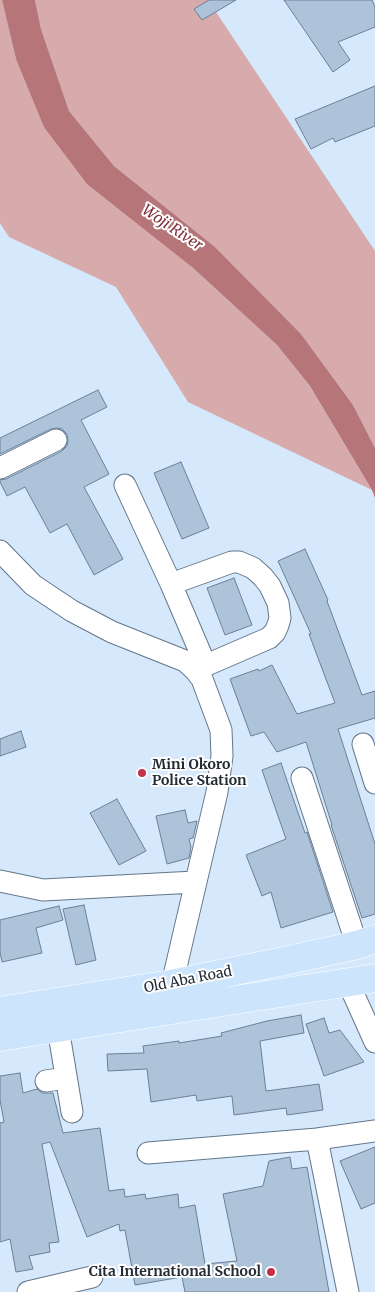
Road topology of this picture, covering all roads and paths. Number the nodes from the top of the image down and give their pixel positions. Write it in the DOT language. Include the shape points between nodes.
graph roads {
  1 [pos="56,440"];
  2 [pos="0,468"];
  3 [pos="125,485"];
  4 [pos="0,551"];
  5 [pos="171,584"];
  6 [pos="200,668"];
  7 [pos="364,744"];
  8 [pos="302,778"];
  9 [pos="375,783"];
  10 [pos="0,882"];
  11 [pos="195,882"];
  12 [pos="366,942"];
  13 [pos="375,978"];
  14 [pos="348,982"];
  15 [pos="171,984"];
  16 [pos="0,1011"];
  17 [pos="166,1011"];
  18 [pos="58,1028"];
  19 [pos="0,1037"];
  20 [pos="375,1042"];
  21 [pos="72,1112"];
  22 [pos="375,1131"];
  23 [pos="317,1139"];
  24 [pos="148,1153"];
  25 [pos="92,1277"];
  26 [pos="28,1292"];
  27 [pos="348,1292"];
  1 -- 2 [label="street"];
  3 -- 5 [label="street"];
  4 -- 6 [label="street" via="33,585 72,611 112,632"];
  5 -- 6 [label="street"];
  5 -- 6 [label="street" via="239,562 263,577 278,603 280,618 269,638"];
  6 -- 11 [label="street" via="220,730 222,756 217,792"];
  7 -- 9 [label="street"];
  8 -- 12 [label="street"];
  10 -- 11 [label="street" via="43,890"];
  11 -- 15 [label="street"];
  12 -- 15 [label="main road, Old Aba Road"];
  13 -- 14 [label="main road, Old Aba Road"];
  14 -- 17 [label="main road, Old Aba Road"];
  14 -- 20 [label="street"];
  15 -- 16 [label="main road, Old Aba Road"];
  15 -- 17 [label="street"];
  17 -- 18 [label="main road, Old Aba Road"];
  18 -- 19 [label="main road, Old Aba Road"];
  18 -- 21 [label="street" via="56,1080"];
  22 -- 23 [label="street"];
  23 -- 24 [label="street"];
  23 -- 27 [label="street"];
  25 -- 26 [label="street"];
}
